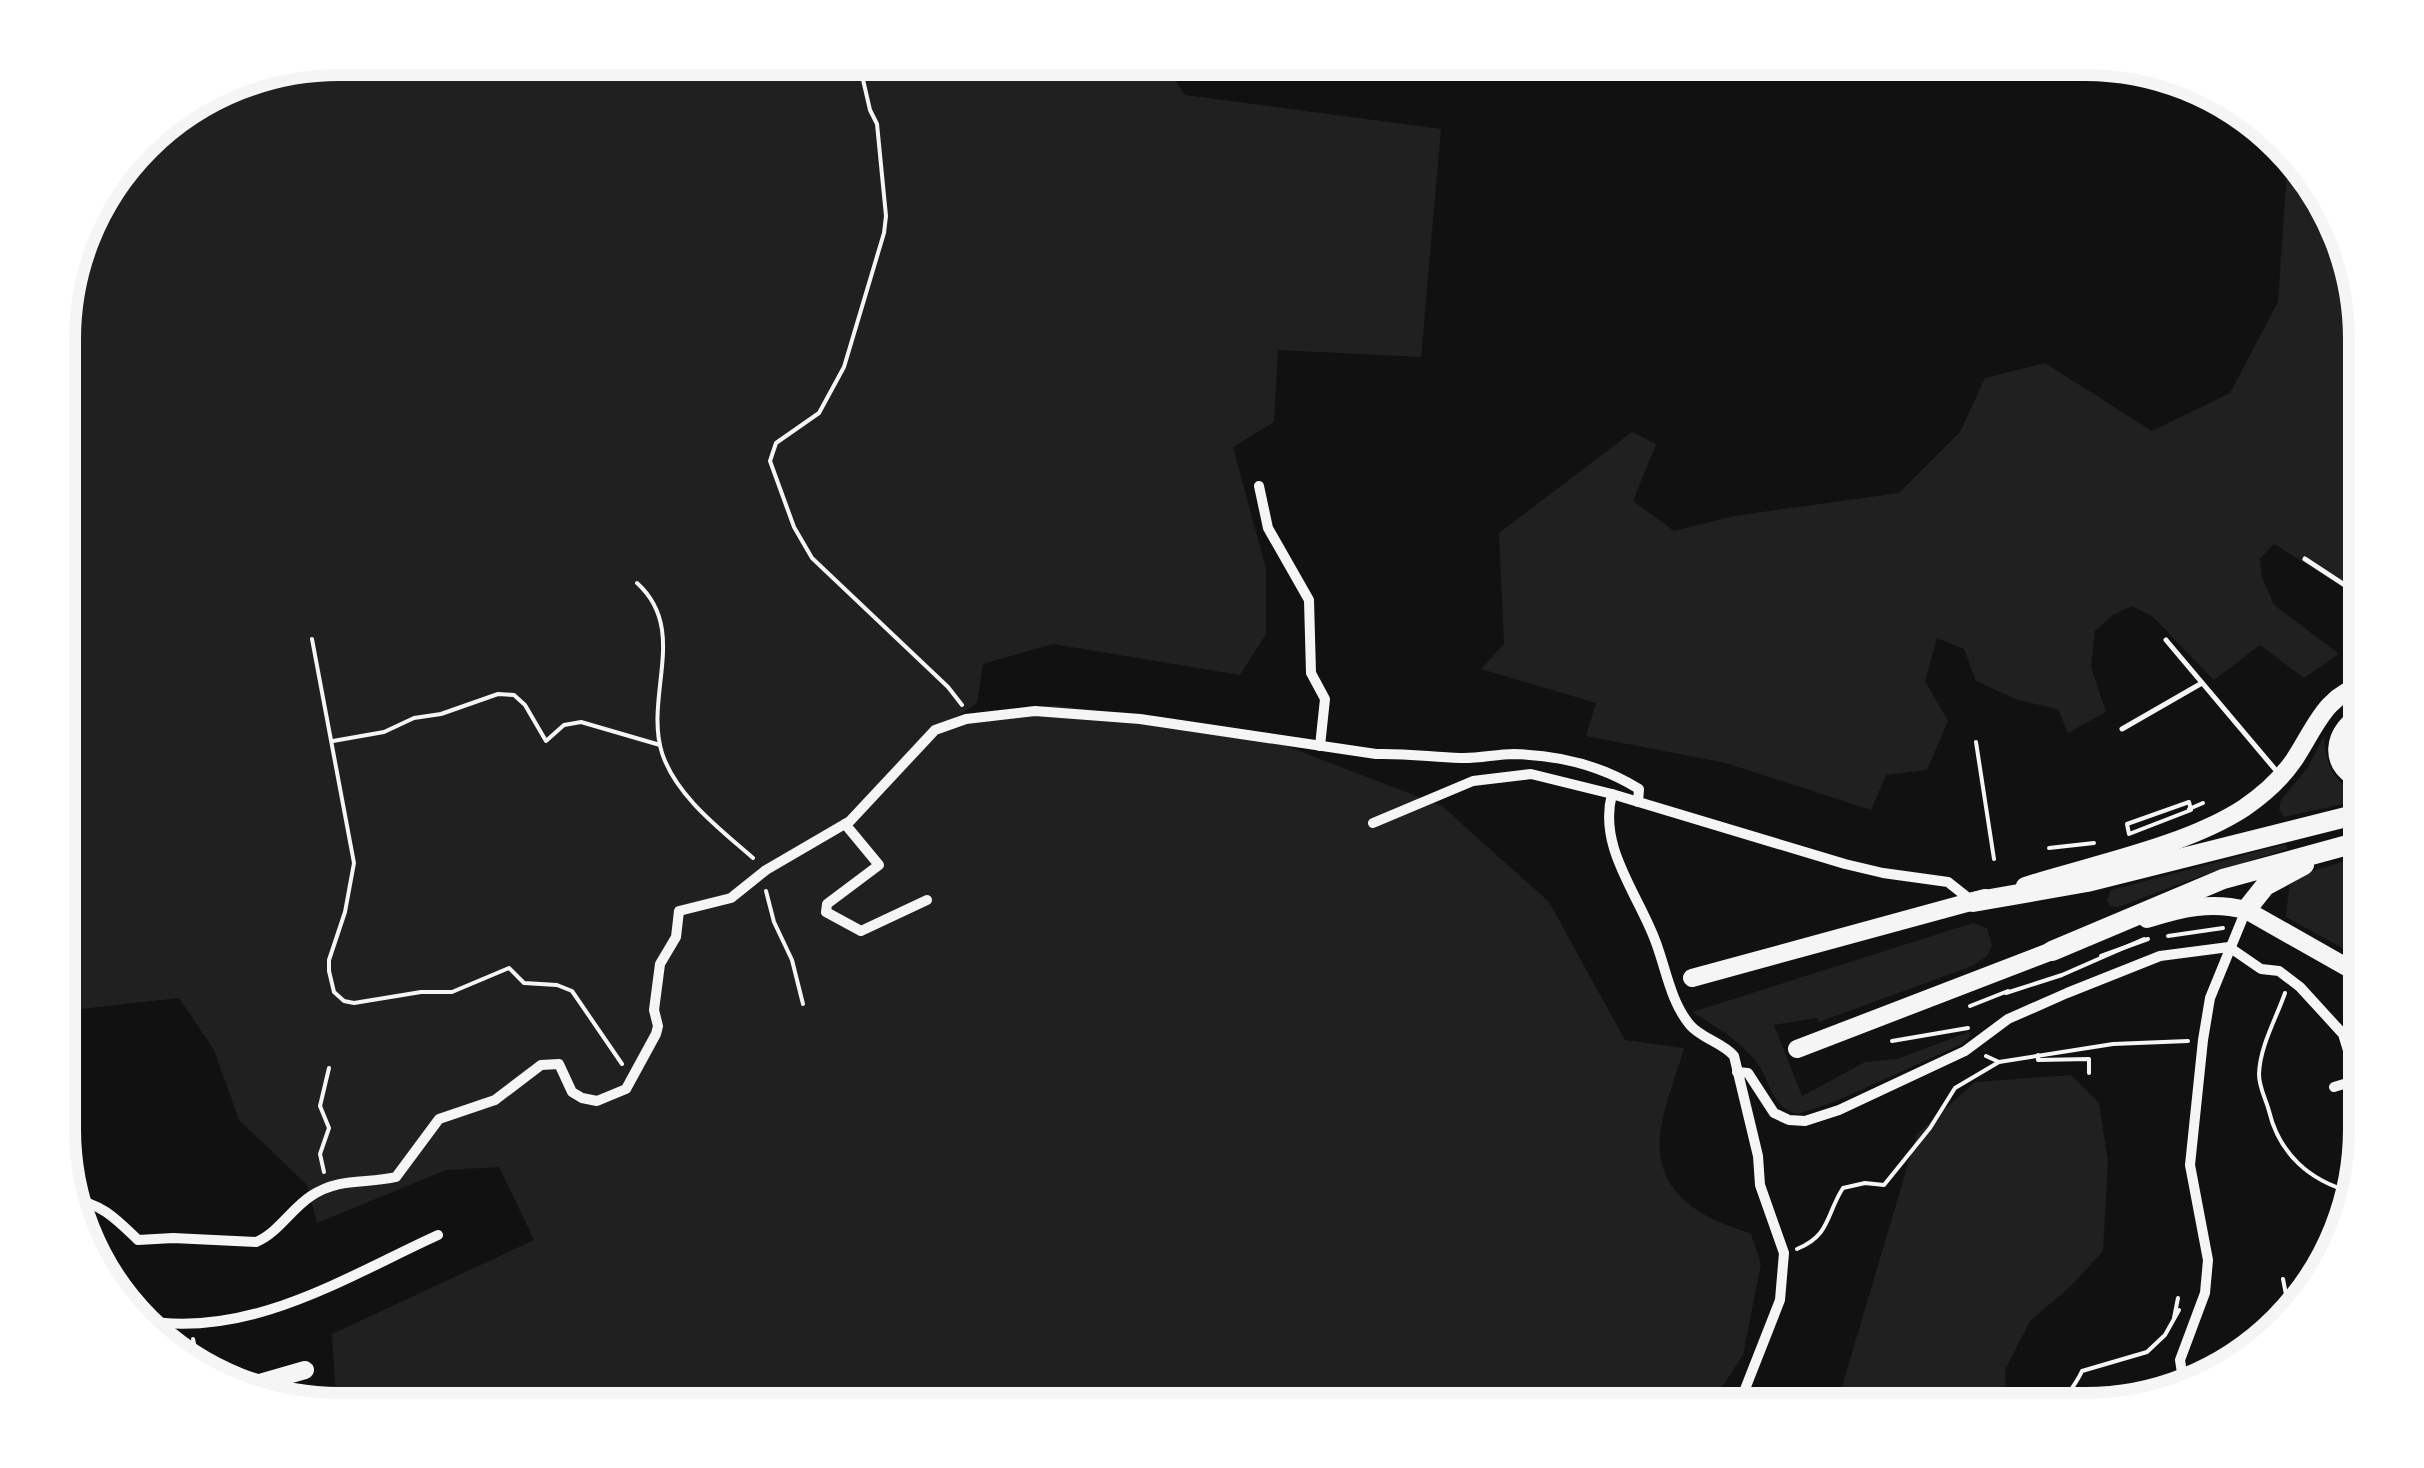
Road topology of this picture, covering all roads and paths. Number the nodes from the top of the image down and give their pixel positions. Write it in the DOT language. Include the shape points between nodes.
graph roads {
  1 [pos="862,76"];
  2 [pos="1259,486"];
  3 [pos="2305,560"];
  4 [pos="637,583"];
  5 [pos="2348,587"];
  6 [pos="312,639"];
  7 [pos="2166,640"];
  8 [pos="2202,683"];
  9 [pos="2348,691"];
  10 [pos="966,719"];
  11 [pos="2348,723"];
  12 [pos="2122,729"];
  13 [pos="332,741"];
  14 [pos="1976,742"];
  15 [pos="660,745"];
  16 [pos="1320,746"];
  17 [pos="2348,772"];
  18 [pos="2282,776"];
  19 [pos="1612,794"];
  20 [pos="1638,802"];
  21 [pos="2203,803"];
  22 [pos="2348,817"];
  23 [pos="1373,823"];
  24 [pos="844,824"];
  25 [pos="2129,834"];
  26 [pos="2090,844"];
  27 [pos="2348,845"];
  28 [pos="2348,847"];
  29 [pos="2050,848"];
  30 [pos="1994,859"];
  31 [pos="766,870"];
  32 [pos="927,900"];
  33 [pos="1973,902"];
  34 [pos="2246,910"];
  35 [pos="2218,922"];
  36 [pos="2157,933"];
  37 [pos="2229,948"];
  38 [pos="2052,951"];
  39 [pos="2348,968"];
  40 [pos="1692,978"];
  41 [pos="2290,979"];
  42 [pos="2006,994"];
  43 [pos="803,1004"];
  44 [pos="1960,1010"];
  45 [pos="1968,1028"];
  46 [pos="1892,1040"];
  47 [pos="2203,1040"];
  48 [pos="1970,1047"];
  49 [pos="1797,1049"];
  50 [pos="2348,1050"];
  51 [pos="2038,1054"];
  52 [pos="1999,1062"];
  53 [pos="330,1068"];
  54 [pos="1737,1072"];
  55 [pos="2089,1073"];
  56 [pos="633,1079"];
  57 [pos="2348,1083"];
  58 [pos="2334,1087"];
  59 [pos="328,1186"];
  60 [pos="2342,1188"];
  61 [pos="85,1202"];
  62 [pos="438,1236"];
  63 [pos="1784,1252"];
  64 [pos="2284,1278"];
  65 [pos="2178,1298"];
  66 [pos="2188,1298"];
  67 [pos="2287,1299"];
  68 [pos="2174,1319"];
  69 [pos="159,1322"];
  70 [pos="194,1340"];
  71 [pos="196,1351"];
  72 [pos="305,1370"];
  73 [pos="2182,1374"];
  74 [pos="264,1382"];
  75 [pos="1744,1392"];
  76 [pos="2071,1392"];
  1 -- 10 [label="path" via="877,124 884,233 844,367 819,413 776,443 770,461 812,558 948,688"];
  2 -- 16 [label="street" via="1268,528 1309,600 1311,673 1325,699"];
  3 -- 5 [label="lane"];
  4 -- 15 [label="path" via="662,626"];
  6 -- 13 [label="path"];
  7 -- 8 [label="lane"];
  8 -- 12 [label="lane"];
  8 -- 18 [label="lane"];
  9 -- 18 [label="main road" via="2328,704"];
  10 -- 16 [label="street" via="1053,712"];
  10 -- 24 [label="street" via="934,730"];
  11 -- 17 [label="highway" via="2338,744"];
  13 -- 15 [label="path" via="384,732 498,694 514,695 525,705 546,741 564,725 581,722"];
  13 -- 56 [label="path" via="354,864 329,960 334,992 354,1003 438,994 509,968 524,982 572,991"];
  14 -- 30 [label="path"];
  15 -- 31 [label="path" via="686,793"];
  16 -- 20 [label="street" via="1464,758 1547,756 1621,778 1639,789"];
  18 -- 33 [label="main road" via="2243,808 2194,832"];
  19 -- 20 [label="street"];
  19 -- 23 [label="street" via="1531,774 1505,775 1446,791"];
  19 -- 54 [label="street" via="1607,815 1614,852 1675,1001 1692,1028 1734,1056"];
  20 -- 33 [label="street" via="1864,869 1948,882"];
  21 -- 25 [label="path"];
  22 -- 33 [label="highway" via="2087,882"];
  24 -- 31 [label="street"];
  24 -- 32 [label="street" via="879,865 827,904 826,912 861,931"];
  25 -- 25 [label="path" via="2190,810 2189,802 2127,824"];
  26 -- 29 [label="path"];
  27 -- 38 [label="highway" via="2222,880"];
  28 -- 34 [label="highway" via="2287,872"];
  31 -- 43 [label="path" via="766,899"];
  31 -- 56 [label="street" via="731,898 679,911 676,936 660,964 656,1034"];
  33 -- 40 [label="main road"];
  34 -- 37 [label="street"];
  34 -- 38 [label="main road" via="2224,904 2182,909"];
  34 -- 39 [label="main road"];
  35 -- 42 [label="path" via="2226,928 2152,938"];
  36 -- 42 [label="path"];
  37 -- 41 [label="street"];
  37 -- 47 [label="street"];
  37 -- 48 [label="street" via="2160,956 2008,1019"];
  38 -- 49 [label="main road"];
  41 -- 50 [label="street" via="2343,1034"];
  41 -- 60 [label="path" via="2259,1072 2269,1123 2314,1177"];
  42 -- 44 [label="path"];
  45 -- 46 [label="path"];
  47 -- 51 [label="path"];
  47 -- 73 [label="street" via="2190,1164 2208,1260 2205,1293 2180,1360"];
  48 -- 52 [label="path"];
  48 -- 54 [label="street" via="1805,1121 1774,1114 1748,1072"];
  51 -- 52 [label="path"];
  51 -- 55 [label="path" via="2038,1060 2088,1060"];
  52 -- 63 [label="path" via="1955,1088 1884,1184 1843,1188 1825,1230 1810,1244"];
  53 -- 59 [label="path" via="320,1106 329,1128 320,1154"];
  54 -- 63 [label="street" via="1760,1185"];
  56 -- 59 [label="street" via="597,1101 572,1092 559,1064 541,1065 495,1100 439,1119 396,1177"];
  57 -- 58 [label="street"];
  59 -- 61 [label="street" via="266,1238 249,1243 138,1240 110,1212"];
  62 -- 69 [label="street" via="245,1318 190,1326"];
  63 -- 75 [label="street" via="1780,1300"];
  64 -- 67 [label="path"];
  65 -- 68 [label="path"];
  66 -- 68 [label="path"];
  68 -- 76 [label="path" via="2147,1352 2082,1370"];
  70 -- 71 [label="path"];
  72 -- 74 [label="main road"];
}
